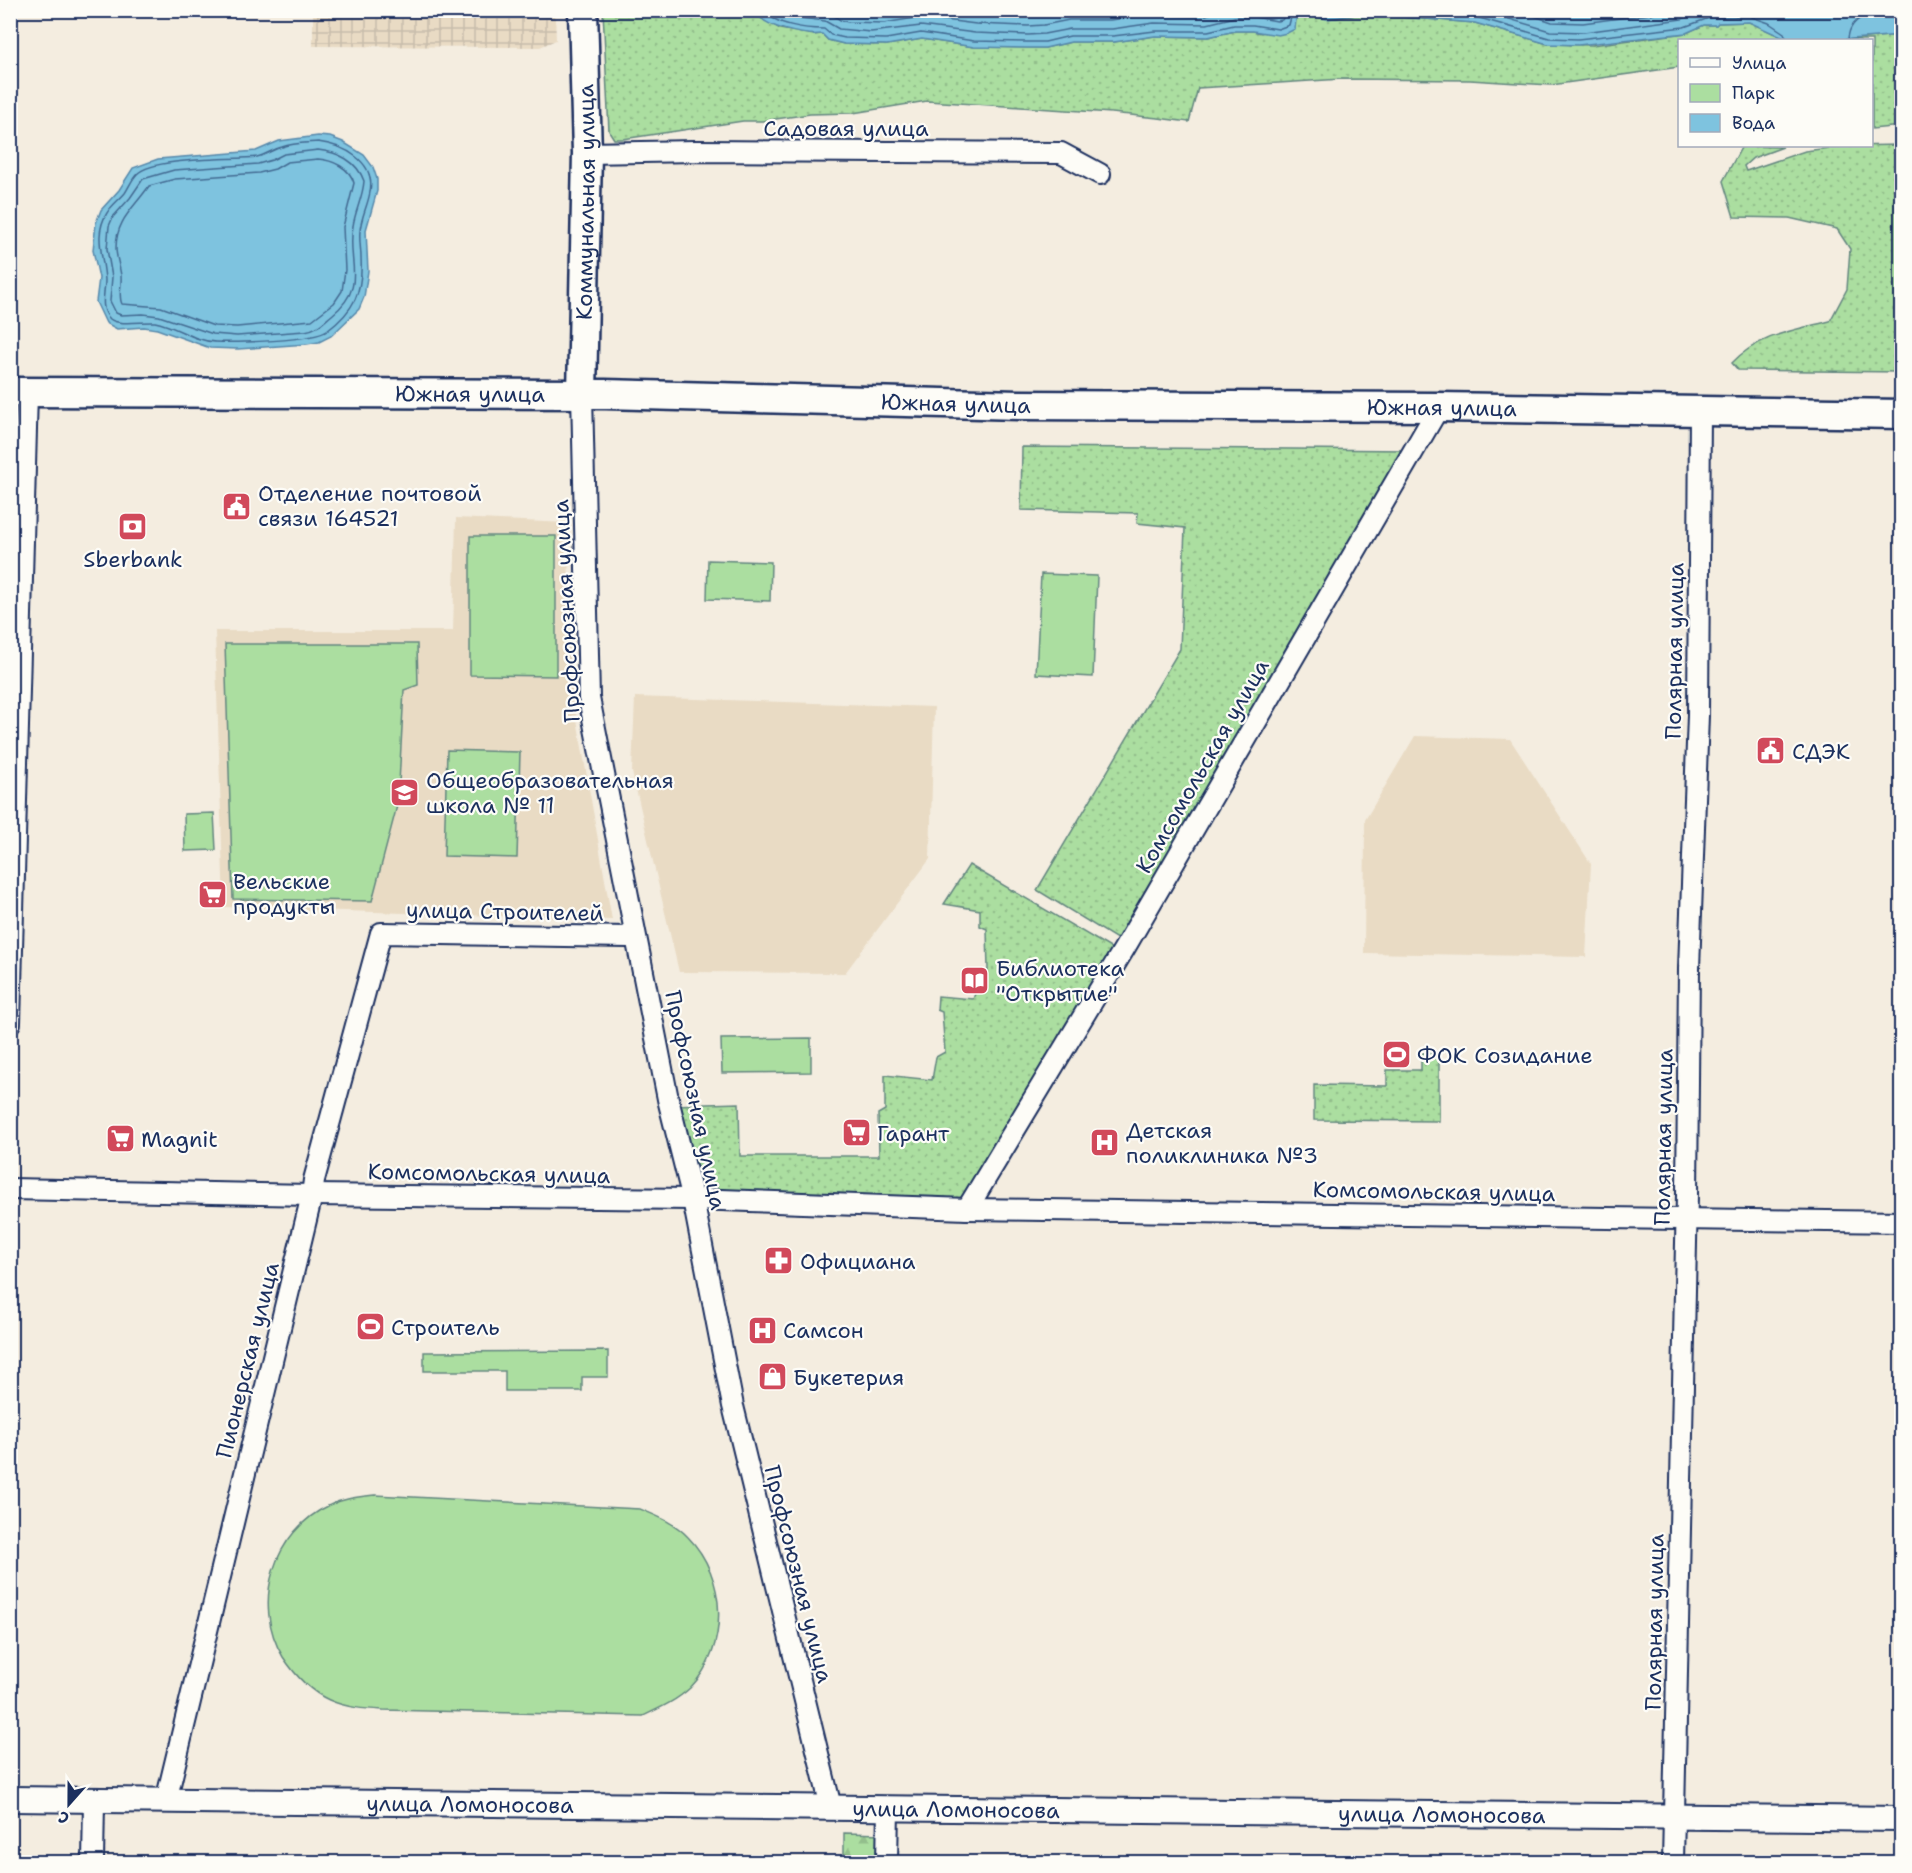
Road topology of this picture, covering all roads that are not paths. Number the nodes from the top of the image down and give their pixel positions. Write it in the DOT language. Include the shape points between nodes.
graph roads {
  1 [pos="583,10"];
  2 [pos="586,153"];
  3 [pos="1100,174"];
  4 [pos="19,392"];
  5 [pos="582,394"];
  6 [pos="1439,407"];
  7 [pos="1700,411"];
  8 [pos="1902,414"];
  9 [pos="381,933"];
  10 [pos="628,937"];
  11 [pos="10,1023"];
  12 [pos="10,1189"];
  13 [pos="312,1195"];
  14 [pos="693,1199"];
  15 [pos="967,1209"];
  16 [pos="1686,1219"];
  17 [pos="1902,1222"];
  18 [pos="10,1799"];
  19 [pos="94,1800"];
  20 [pos="166,1801"];
  21 [pos="831,1807"];
  22 [pos="888,1808"];
  23 [pos="1674,1816"];
  24 [pos="1902,1819"];
  25 [pos="93,1863"];
  26 [pos="886,1863"];
  27 [pos="1673,1863"];
  1 -- 2 [label="main road, Коммунальная улица"];
  2 -- 3 [label="street, Садовая улица" via="1061,153"];
  2 -- 5 [label="main road, Коммунальная улица"];
  4 -- 5 [label="main road, Южная улица"];
  4 -- 11 [label="street"];
  5 -- 6 [label="main road, Южная улица" via="1019,405"];
  5 -- 14 [label="street, Профсоюзная улица" via="589,699 666,1089"];
  6 -- 7 [label="main road, Южная улица"];
  6 -- 15 [label="street, Комсомольская улица" via="1124,949"];
  7 -- 8 [label="main road, Южная улица"];
  7 -- 16 [label="street, Полярная улица" via="1698,716"];
  9 -- 10 [label="street, улица Строителей"];
  9 -- 13 [label="street, Пионерская улица"];
  12 -- 13 [label="street, Комсомольская улица"];
  13 -- 14 [label="street, Комсомольская улица"];
  13 -- 20 [label="street, Пионерская улица"];
  14 -- 15 [label="street, Комсомольская улица"];
  14 -- 21 [label="street, Профсоюзная улица" via="733,1406"];
  15 -- 16 [label="street, Комсомольская улица"];
  16 -- 17 [label="street, Комсомольская улица"];
  16 -- 23 [label="street, Полярная улица"];
  18 -- 19 [label="street, улица Ломоносова"];
  19 -- 20 [label="street, улица Ломоносова"];
  19 -- 25 [label="street"];
  20 -- 21 [label="street, улица Ломоносова"];
  21 -- 22 [label="street, улица Ломоносова"];
  22 -- 23 [label="street, улица Ломоносова"];
  22 -- 26 [label="street"];
  23 -- 24 [label="street, улица Ломоносова"];
  23 -- 27 [label="street, Полярная улица"];
}
